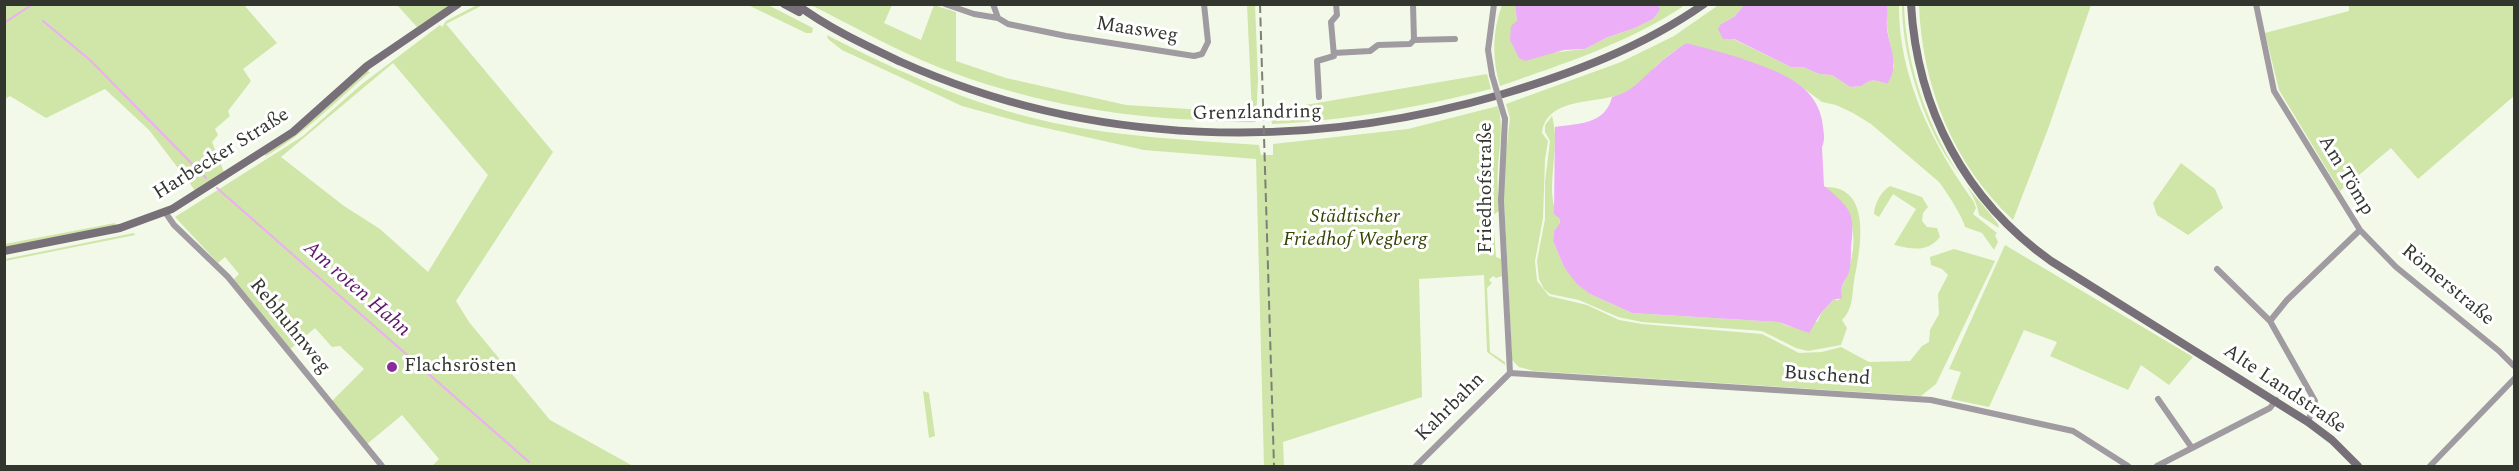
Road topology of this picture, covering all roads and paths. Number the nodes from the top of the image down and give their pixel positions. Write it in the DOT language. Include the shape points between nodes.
graph roads {
  1 [pos="458,4"];
  2 [pos="784,4"];
  3 [pos="796,4"];
  4 [pos="945,4"];
  5 [pos="993,4"];
  6 [pos="1204,4"];
  7 [pos="1336,4"];
  8 [pos="1413,4"];
  9 [pos="1494,4"];
  10 [pos="1704,4"];
  11 [pos="1911,4"];
  12 [pos="2256,4"];
  13 [pos="808,15"];
  14 [pos="998,18"];
  15 [pos="1455,39"];
  16 [pos="1414,40"];
  17 [pos="1334,53"];
  18 [pos="1319,97"];
  19 [pos="165,212"];
  20 [pos="2360,230"];
  21 [pos="4,251"];
  22 [pos="2217,269"];
  23 [pos="2270,321"];
  24 [pos="2514,366"];
  25 [pos="1510,373"];
  26 [pos="2514,379"];
  27 [pos="2157,399"];
  28 [pos="2276,400"];
  29 [pos="2308,422"];
  30 [pos="2192,448"];
  31 [pos="382,466"];
  32 [pos="1416,466"];
  33 [pos="2128,466"];
  34 [pos="2157,466"];
  35 [pos="2358,466"];
  36 [pos="2430,466"];
  1 -- 19 [label="main road, Harbecker Straße" via="367,66 275,145"];
  2 -- 13 [label="main road, Grenzlandring"];
  3 -- 13 [label="main road, Grenzlandring"];
  4 -- 14 [label="street, Maasweg"];
  5 -- 14 [label="street"];
  6 -- 14 [label="street, Maasweg" via="1208,42 1202,54 1194,56 1078,38 1008,24"];
  7 -- 17 [label="street" via="1337,15 1331,22"];
  8 -- 16 [label="street"];
  9 -- 25 [label="street, Friedhofstraße, bridge" via="1488,50 1505,118 1501,200"];
  10 -- 13 [label="main road, Grenzlandring" via="1649,38 1604,59 1463,106 1378,123 1251,133 1141,128 1044,111 921,70"];
  11 -- 28 [label="main road, Alte Landstraße" via="1915,48 1927,97 1954,158 2003,221 2032,247"];
  12 -- 20 [label="street, Am Tömp" via="2274,91"];
  15 -- 16 [label="street"];
  16 -- 17 [label="street" via="1410,44 1378,45 1370,51"];
  17 -- 18 [label="street" via="1317,61"];
  19 -- 21 [label="main road, Harbecker Straße" via="120,228"];
  19 -- 31 [label="street, Rebhuhnweg" via="228,277"];
  20 -- 23 [label="street, Am Tömp"];
  20 -- 24 [label="street, Römerstraße" via="2396,267"];
  22 -- 23 [label="street"];
  23 -- 29 [label="street" via="2315,401"];
  25 -- 32 [label="street, Kahrbahn"];
  25 -- 33 [label="street, Buschend" via="1931,400 2073,431"];
  26 -- 36 [label="street"];
  27 -- 30 [label="street"];
  28 -- 29 [label="main road, Alte Landstraße"];
  28 -- 30 [label="street" via="2270,408"];
  29 -- 35 [label="main road, Alte Landstraße"];
  30 -- 34 [label="street"];
}
